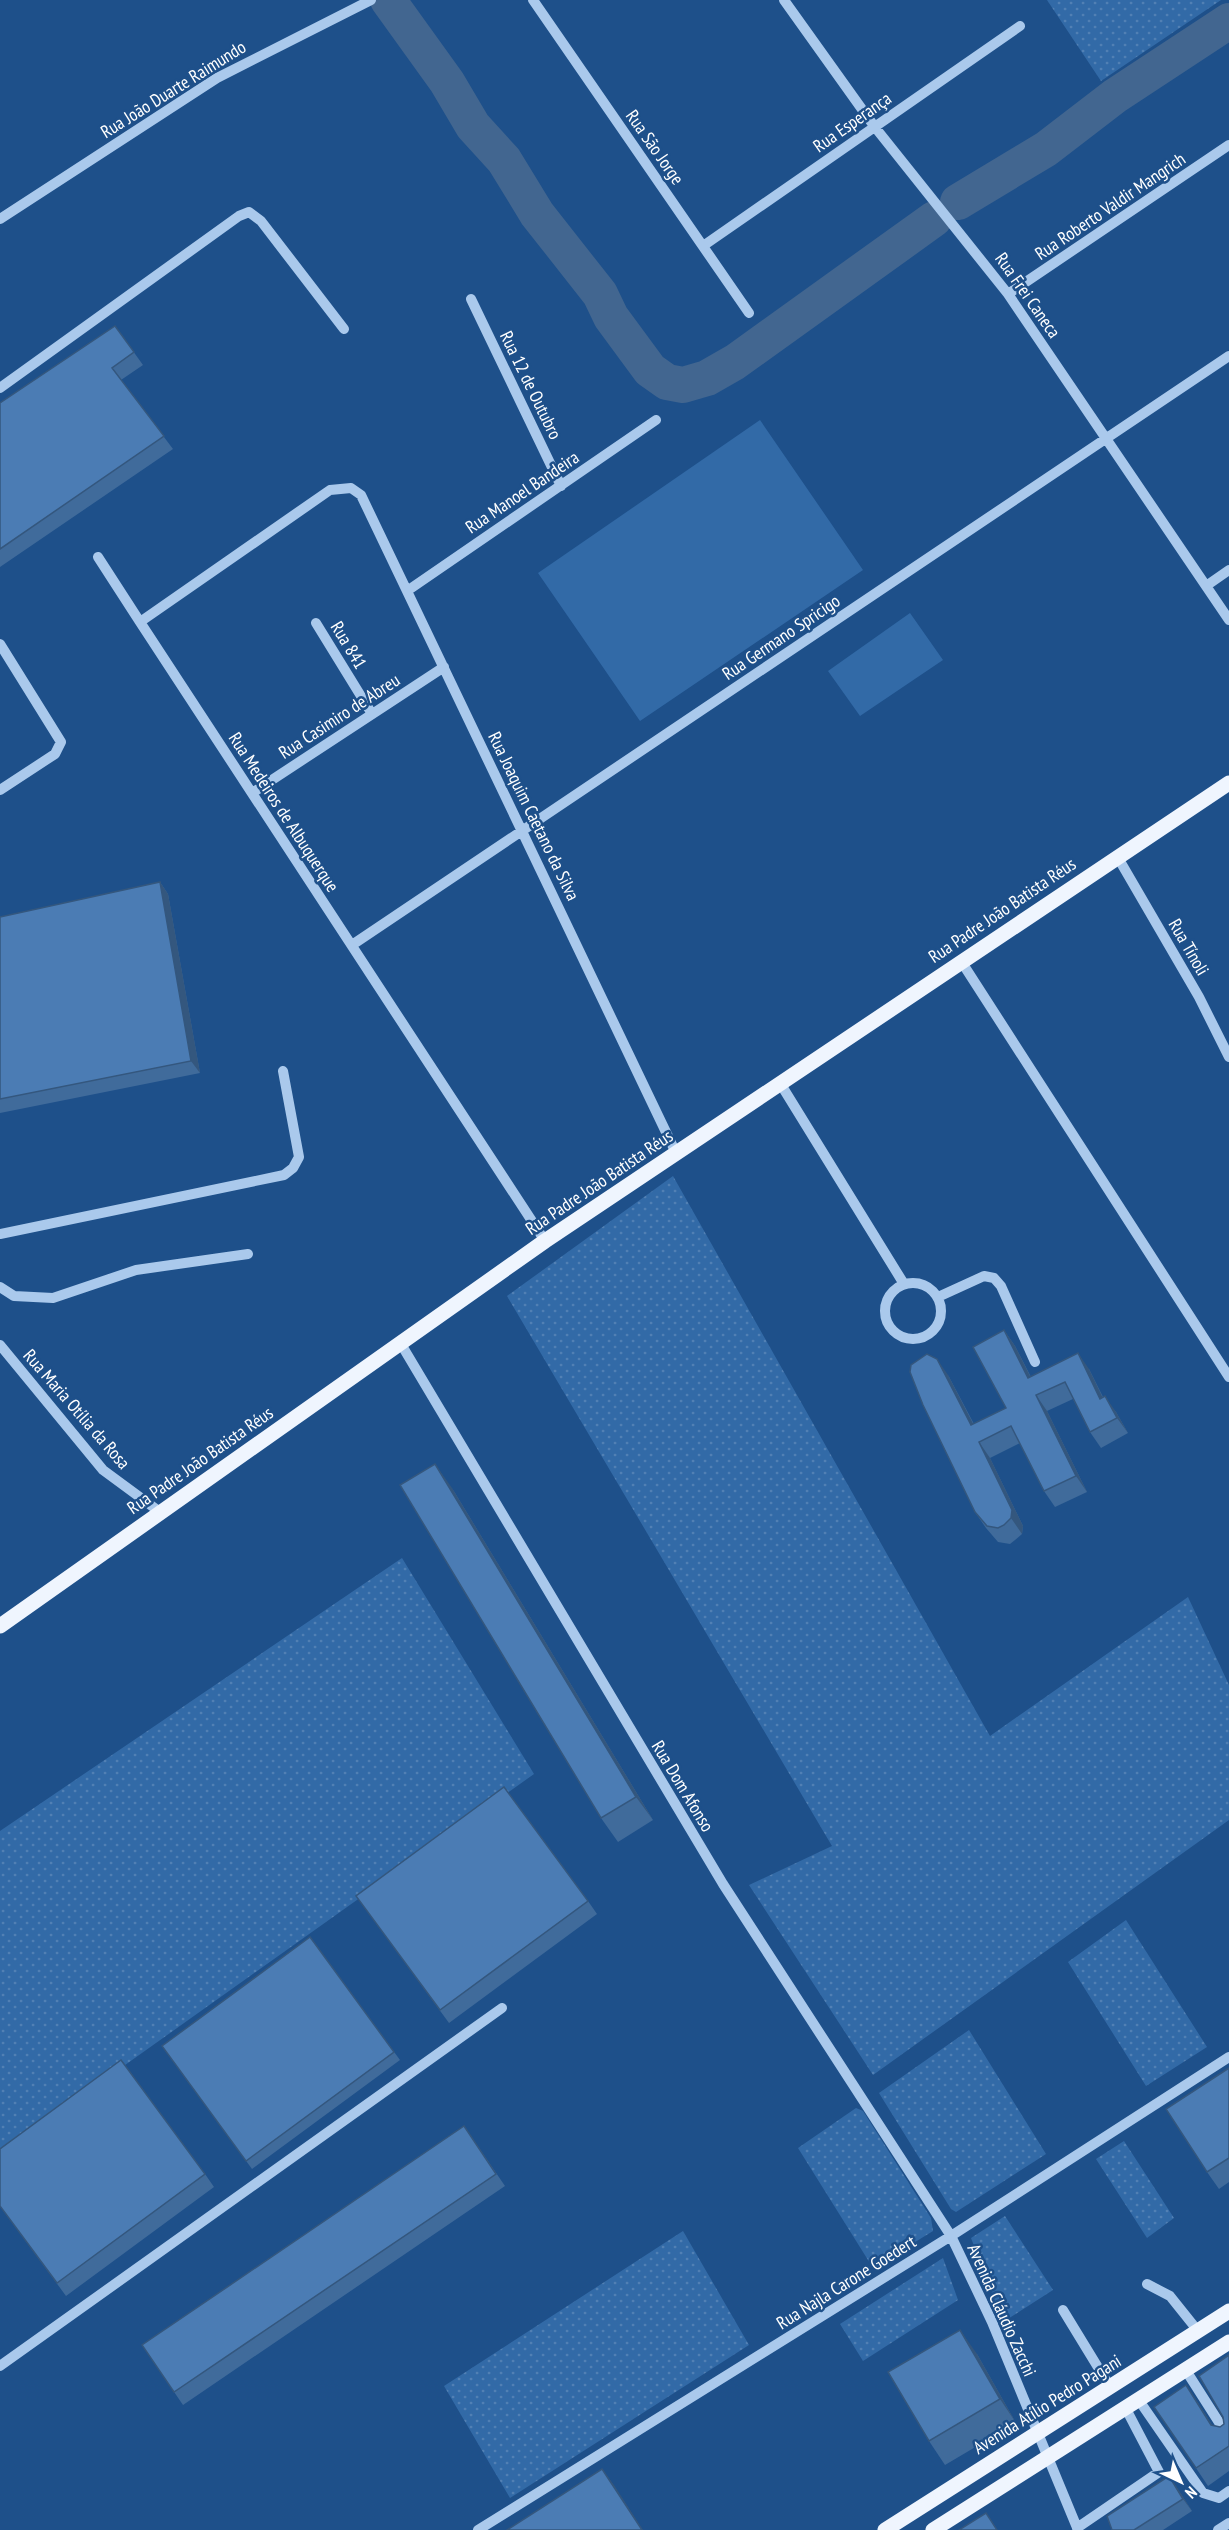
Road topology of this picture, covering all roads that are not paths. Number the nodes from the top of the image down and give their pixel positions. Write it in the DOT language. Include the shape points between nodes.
graph roads {
  1 [pos="533,0"];
  2 [pos="784,0"];
  3 [pos="368,1"];
  4 [pos="1020,26"];
  5 [pos="874,126"];
  6 [pos="1229,145"];
  7 [pos="0,219"];
  8 [pos="703,246"];
  9 [pos="1008,294"];
  10 [pos="471,299"];
  11 [pos="749,313"];
  12 [pos="344,329"];
  13 [pos="1229,356"];
  14 [pos="0,388"];
  15 [pos="656,420"];
  16 [pos="1106,438"];
  17 [pos="561,486"];
  18 [pos="98,556"];
  19 [pos="1229,570"];
  20 [pos="1206,586"];
  21 [pos="407,591"];
  22 [pos="1229,620"];
  23 [pos="140,622"];
  24 [pos="316,623"];
  25 [pos="0,644"];
  26 [pos="444,667"];
  27 [pos="372,714"];
  28 [pos="1229,783"];
  29 [pos="0,790"];
  30 [pos="252,793"];
  31 [pos="523,831"];
  32 [pos="1117,856"];
  33 [pos="352,945"];
  34 [pos="961,961"];
  35 [pos="1229,1058"];
  36 [pos="283,1071"];
  37 [pos="780,1083"];
  38 [pos="676,1153"];
  39 [pos="0,1233"];
  40 [pos="545,1241"];
  41 [pos="248,1254"];
  42 [pos="904,1284"];
  43 [pos="0,1287"];
  44 [pos="938,1298"];
  45 [pos="401,1344"];
  46 [pos="0,1345"];
  47 [pos="1035,1362"];
  48 [pos="1229,1377"];
  49 [pos="160,1512"];
  50 [pos="0,1626"];
  51 [pos="502,2008"];
  52 [pos="1229,2057"];
  53 [pos="951,2236"];
  54 [pos="1147,2284"];
  55 [pos="1064,2310"];
  56 [pos="1229,2311"];
  57 [pos="1198,2331"];
  58 [pos="1229,2342"];
  59 [pos="0,2366"];
  60 [pos="1185,2369"];
  61 [pos="1110,2387"];
  62 [pos="1131,2403"];
  63 [pos="1038,2433"];
  64 [pos="1229,2438"];
  65 [pos="1047,2456"];
  66 [pos="1229,2491"];
  67 [pos="1229,2523"];
  68 [pos="1078,2529"];
  69 [pos="478,2530"];
  70 [pos="885,2530"];
  71 [pos="933,2530"];
  72 [pos="1218,2530"];
  1 -- 8 [label="street, Rua São Jorge"];
  2 -- 5 [label="street, Rua Frei Caneca"];
  3 -- 7 [label="street, Rua João Duarte Raimundo" via="217,78"];
  4 -- 5 [label="street, Rua Esperança"];
  5 -- 8 [label="street, Rua Esperança"];
  5 -- 9 [label="street, Rua Frei Caneca"];
  6 -- 9 [label="street, Rua Roberto Valdir Mangrich"];
  8 -- 11 [label="street, Rua São Jorge"];
  9 -- 16 [label="street, Rua Frei Caneca"];
  10 -- 17 [label="street, Rua 12 de Outubro"];
  12 -- 14 [label="street" via="261,221 249,212"];
  13 -- 16 [label="street, Rua Germano Spricigo"];
  15 -- 17 [label="street, Rua Manoel Bandeira"];
  16 -- 20 [label="street, Rua Frei Caneca"];
  16 -- 31 [label="street, Rua Germano Spricigo"];
  17 -- 21 [label="street, Rua Manoel Bandeira"];
  18 -- 23 [label="street, Rua Medeiros de Albuquerque"];
  19 -- 20 [label="street"];
  20 -- 22 [label="street, Rua Frei Caneca"];
  21 -- 23 [label="street, Rua Joaquim Caetano da Silva" via="361,495 351,488 330,490"];
  21 -- 26 [label="street, Rua Joaquim Caetano da Silva"];
  23 -- 30 [label="street, Rua Medeiros de Albuquerque"];
  24 -- 27 [label="street, Rua 841"];
  25 -- 29 [label="street" via="61,742 55,754"];
  26 -- 27 [label="street, Rua Casimiro de Abreu"];
  26 -- 31 [label="street, Rua Joaquim Caetano da Silva"];
  27 -- 30 [label="street, Rua Casimiro de Abreu"];
  28 -- 32 [label="main road, Rua Padre João Batista Réus"];
  30 -- 33 [label="street, Rua Medeiros de Albuquerque"];
  31 -- 33 [label="street, Rua Germano Spricigo"];
  31 -- 38 [label="street, Rua Joaquim Caetano da Silva"];
  32 -- 34 [label="main road, Rua Padre João Batista Réus"];
  32 -- 35 [label="street, Rua Tínoli"];
  33 -- 40 [label="street, Rua Medeiros de Albuquerque"];
  34 -- 37 [label="main road, Rua Padre João Batista Réus"];
  34 -- 48 [label="street"];
  36 -- 39 [label="street" via="299,1157 284,1175"];
  37 -- 38 [label="main road, Rua Padre João Batista Réus"];
  37 -- 42 [label="street"];
  38 -- 40 [label="main road, Rua Padre João Batista Réus"];
  40 -- 45 [label="main road, Rua Padre João Batista Réus"];
  41 -- 43 [label="street" via="136,1270 53,1298 14,1296"];
  42 -- 44 [label="street" via="924,1284"];
  42 -- 44 [label="street" via="890,1293 884,1310 888,1326 902,1337 919,1339 933,1330 941,1314"];
  44 -- 47 [label="street" via="984,1276 994,1278"];
  45 -- 49 [label="main road, Rua Padre João Batista Réus"];
  45 -- 53 [label="street, Rua Dom Afonso" via="723,1884"];
  46 -- 49 [label="street, Rua Maria Otília da Rosa" via="103,1470"];
  49 -- 50 [label="main road, Rua Padre João Batista Réus"];
  51 -- 59 [label="street"];
  52 -- 53 [label="street, Rua Najla Carone Goedert"];
  53 -- 63 [label="street, Avenida Cláudio Zacchi"];
  53 -- 69 [label="street, Rua Najla Carone Goedert"];
  54 -- 57 [label="street" via="1170,2296"];
  55 -- 61 [label="street"];
  56 -- 57 [label="main road, Avenida Atílio Pedro Pagani"];
  57 -- 61 [label="main road, Avenida Atílio Pedro Pagani"];
  58 -- 60 [label="main road"];
  60 -- 62 [label="main road"];
  60 -- 64 [label="street"];
  61 -- 63 [label="main road, Avenida Atílio Pedro Pagani"];
  62 -- 65 [label="main road"];
  62 -- 66 [label="street" via="1203,2493 1219,2498"];
  62 -- 68 [label="street" via="1159,2472"];
  63 -- 65 [label="street, Avenida Cláudio Zacchi"];
  63 -- 70 [label="main road, Avenida Atílio Pedro Pagani"];
  65 -- 68 [label="street, Avenida Cláudio Zacchi"];
  65 -- 71 [label="main road"];
  67 -- 72 [label="street"];
}
